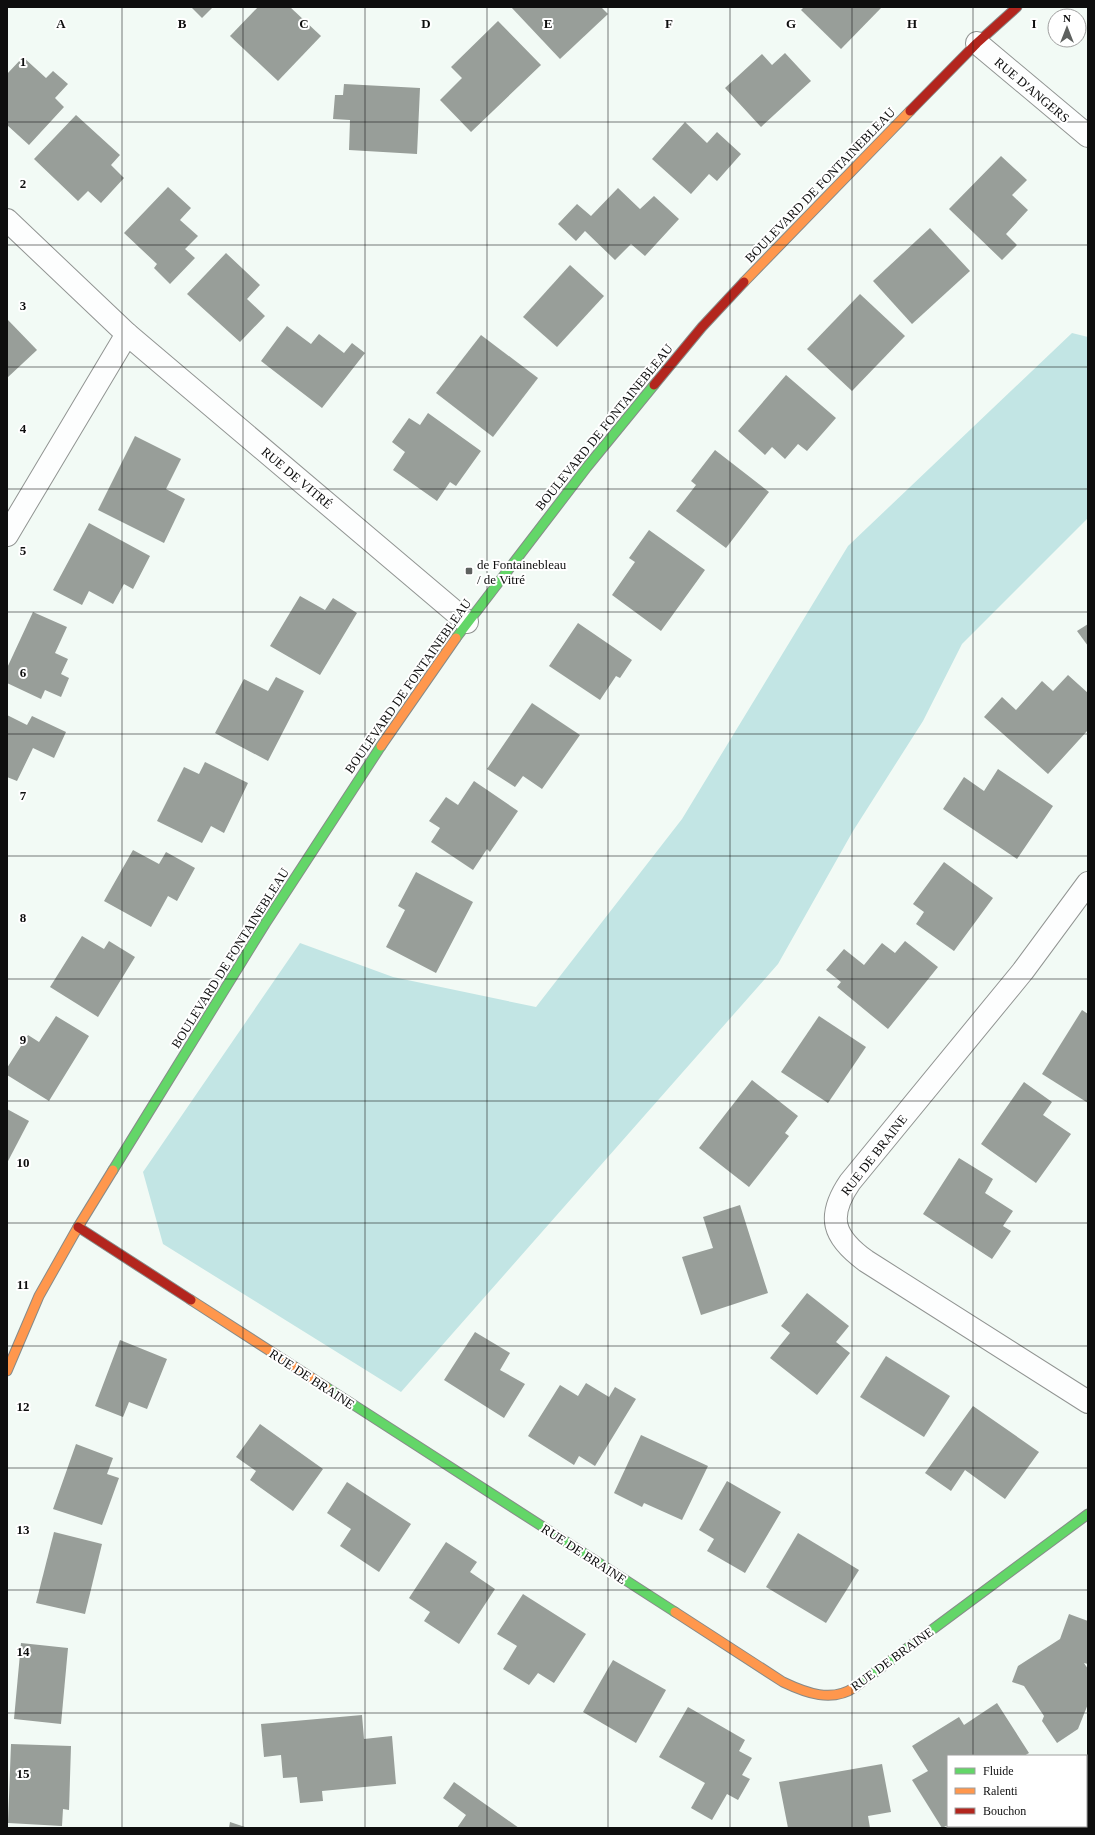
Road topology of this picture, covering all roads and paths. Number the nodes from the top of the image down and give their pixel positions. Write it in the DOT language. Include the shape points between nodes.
graph roads {
  1 [pos="1018,7"];
  2 [pos="977,43"];
  3 [pos="1088,136"];
  4 [pos="7,220"];
  5 [pos="127,334"];
  6 [pos="7,535"];
  7 [pos="467,622"];
  8 [pos="1088,883"];
  9 [pos="78,1227"];
  10 [pos="7,1371"];
  11 [pos="1088,1402"];
  12 [pos="1088,1514"];
  1 -- 2 [label="street, BOULEVARD DE FONTAINEBLEAU"];
  2 -- 3 [label="street, RUE D'ANGERS"];
  2 -- 7 [label="street, BOULEVARD DE FONTAINEBLEAU" via="790,233 702,327 587,467"];
  4 -- 5 [label="street, RUE DE VITRÉ"];
  5 -- 6 [label="street"];
  5 -- 7 [label="street, RUE DE VITRÉ"];
  7 -- 9 [label="street, BOULEVARD DE FONTAINEBLEAU" via="413,698 265,924"];
  8 -- 11 [label="street, RUE DE BRAINE" via="1023,971 850,1182 841,1195 836,1223 840,1236 849,1249"];
  9 -- 10 [label="street, BOULEVARD DE FONTAINEBLEAU" via="40,1296"];
  9 -- 12 [label="street, RUE DE BRAINE" via="776,1678 804,1693 817,1696 846,1693"];
}
